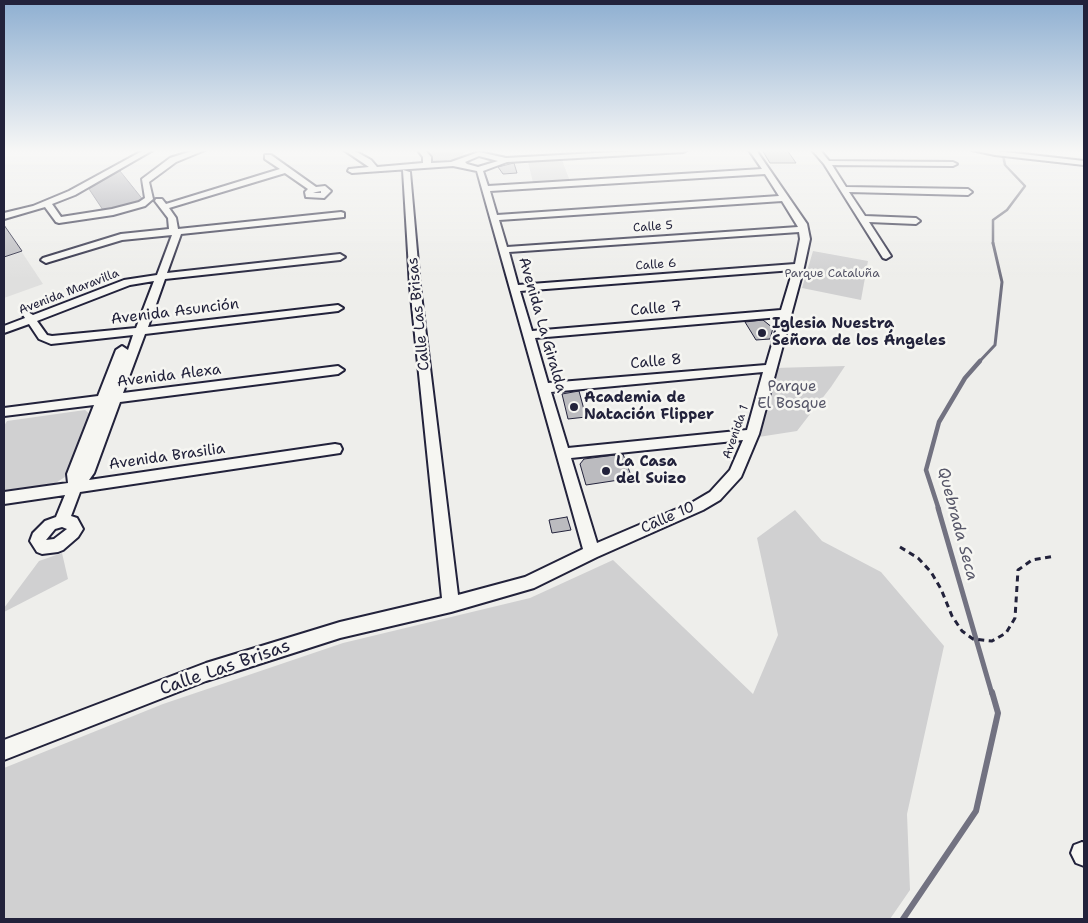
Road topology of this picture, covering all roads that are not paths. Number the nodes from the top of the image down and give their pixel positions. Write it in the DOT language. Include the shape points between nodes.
graph roads {
  1 [pos="74,193"];
  2 [pos="148,193"];
  3 [pos="202,193"];
  4 [pos="408,193"];
  5 [pos="486,193"];
  6 [pos="781,193"];
  7 [pos="847,193"];
  8 [pos="784,198"];
  9 [pos="47,204"];
  10 [pos="341,215"];
  11 [pos="4,216"];
  12 [pos="494,218"];
  13 [pos="864,219"];
  14 [pos="916,221"];
  15 [pos="803,229"];
  16 [pos="174,231"];
  17 [pos="504,250"];
  18 [pos="886,256"];
  19 [pos="340,257"];
  20 [pos="46,260"];
  21 [pos="799,267"];
  22 [pos="159,276"];
  23 [pos="515,288"];
  24 [pos="338,308"];
  25 [pos="786,313"];
  26 [pos="30,317"];
  27 [pos="4,325"];
  28 [pos="4,330"];
  29 [pos="134,332"];
  30 [pos="528,334"];
  31 [pos="770,368"];
  32 [pos="338,370"];
  33 [pos="544,388"];
  34 [pos="108,400"];
  35 [pos="4,412"];
  36 [pos="752,434"];
  37 [pos="336,449"];
  38 [pos="563,454"];
  39 [pos="736,473"];
  40 [pos="75,487"];
  41 [pos="4,498"];
  42 [pos="62,521"];
  43 [pos="592,552"];
  44 [pos="451,604"];
  45 [pos="4,750"];
  1 -- 9 [label="street"];
  2 -- 9 [label="street" via="149,199 142,204 59,220"];
  3 -- 16 [label="street" via="162,204 172,218"];
  4 -- 44 [label="street, Calle Las Brisas"];
  5 -- 12 [label="street, Avenida La Giralda"];
  6 -- 8 [label="street"];
  7 -- 13 [label="street"];
  8 -- 12 [label="street"];
  8 -- 15 [label="street"];
  9 -- 11 [label="street"];
  10 -- 16 [label="street"];
  12 -- 17 [label="street, Avenida La Giralda"];
  13 -- 14 [label="street"];
  13 -- 18 [label="street"];
  15 -- 17 [label="street, Calle 5"];
  15 -- 21 [label="street, Avenida 1" via="805,239"];
  16 -- 20 [label="street" via="109,240"];
  16 -- 22 [label="street" via="177,234"];
  17 -- 23 [label="street, Avenida La Giralda"];
  19 -- 22 [label="street, Avenida Maravilla"];
  21 -- 23 [label="street, Calle 6"];
  21 -- 25 [label="street, Avenida 1"];
  22 -- 26 [label="street, Avenida Maravilla" via="128,282"];
  22 -- 29 [label="street"];
  23 -- 30 [label="street, Avenida La Giralda"];
  24 -- 29 [label="street, Avenida Asunción"];
  25 -- 30 [label="street, Calle 7"];
  25 -- 31 [label="street, Avenida 1"];
  26 -- 27 [label="street, Avenida Maravilla"];
  26 -- 28 [label="street, Avenida Maravilla"];
  26 -- 29 [label="street, Avenida Asunción" via="43,337 51,340"];
  29 -- 34 [label="street"];
  30 -- 33 [label="street, Avenida La Giralda"];
  31 -- 33 [label="street, Calle 8"];
  31 -- 36 [label="street, Avenida 1"];
  32 -- 34 [label="street, Avenida Alexa"];
  33 -- 38 [label="street, Avenida La Giralda"];
  34 -- 35 [label="street, Avenida Alexa"];
  34 -- 40 [label="street" via="87,473"];
  36 -- 38 [label="street"];
  36 -- 39 [label="street, Avenida 1"];
  37 -- 40 [label="street, Avenida Brasilia"];
  38 -- 43 [label="street, Avenida La Giralda"];
  39 -- 43 [label="street, Calle 10" via="715,496 698,506"];
  40 -- 41 [label="street, Avenida Brasilia"];
  40 -- 42 [label="street"];
  43 -- 44 [label="street, Calle Las Brisas" via="528,583"];
  44 -- 45 [label="street, Calle Las Brisas" via="340,630 206,672"];
}
